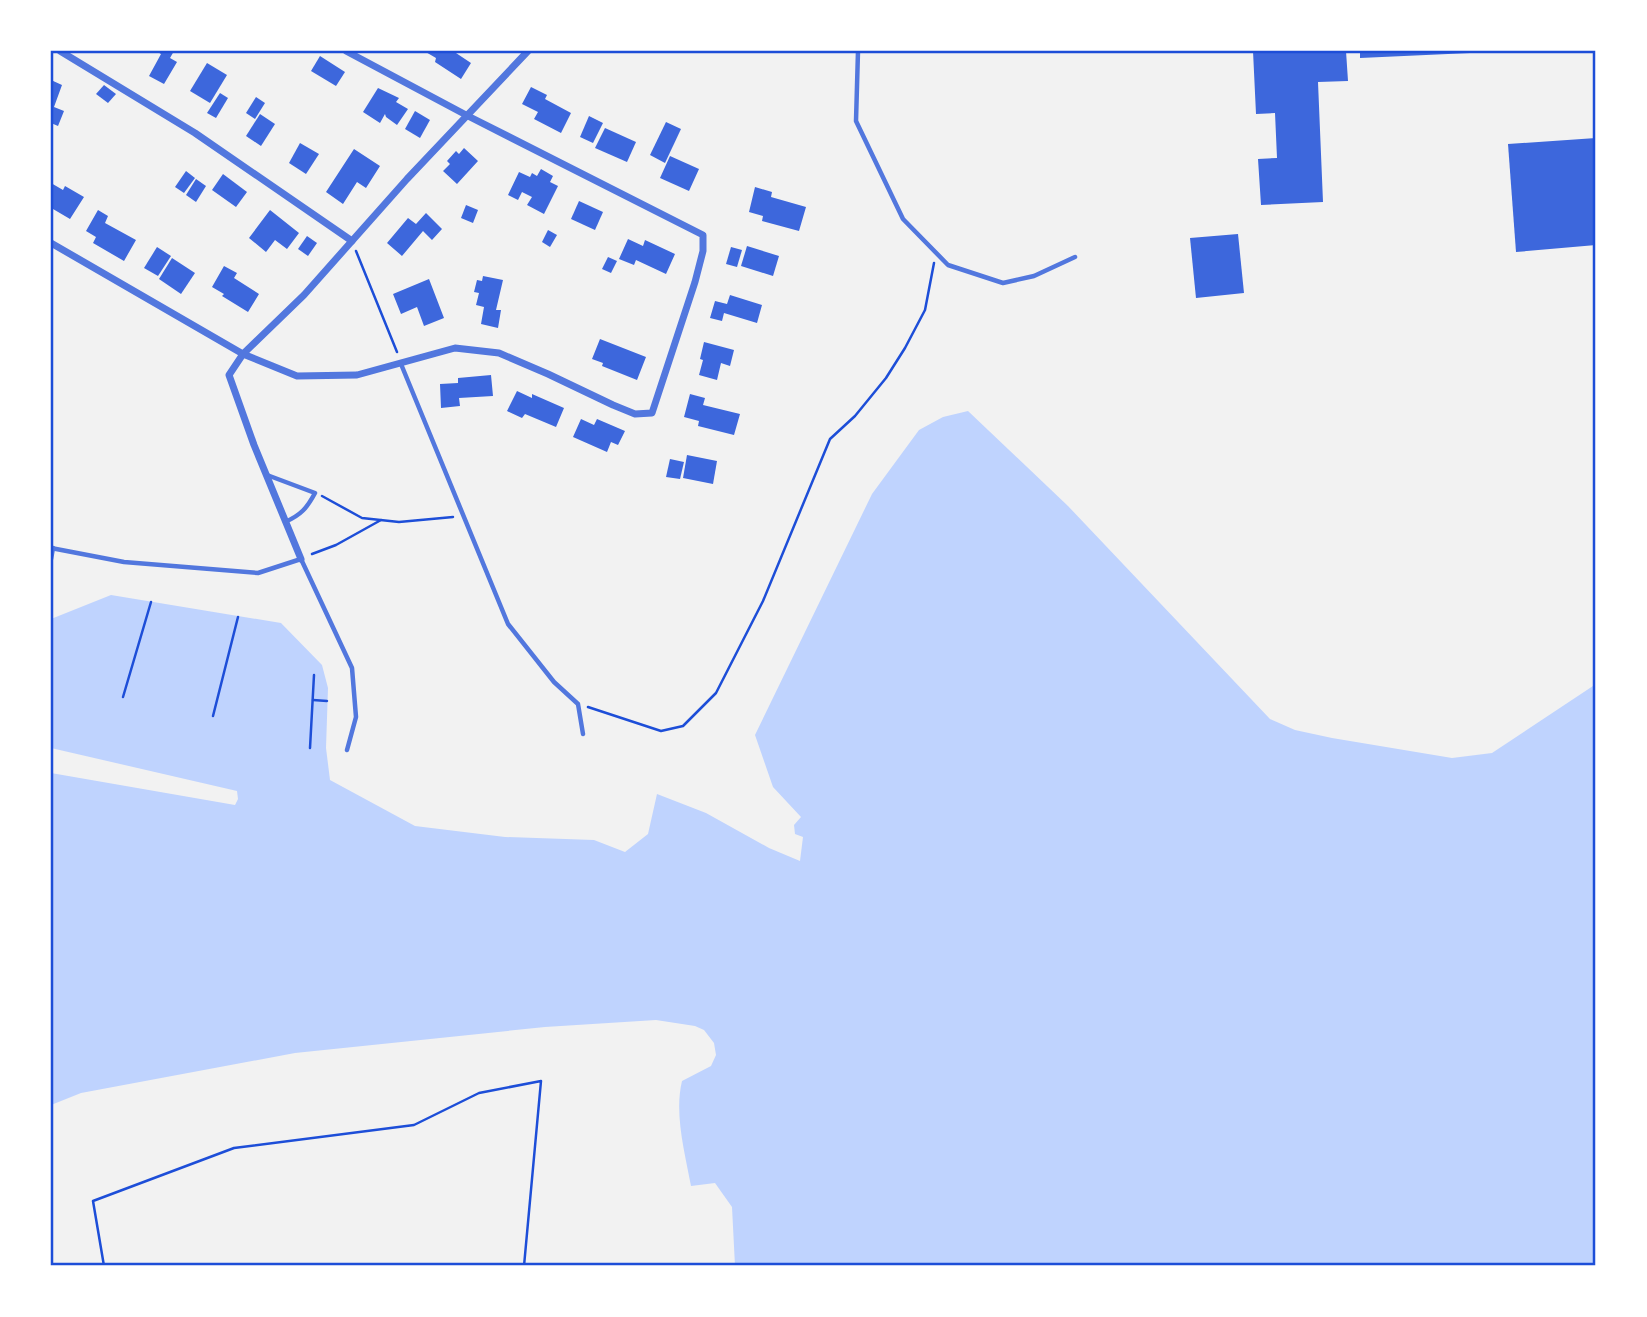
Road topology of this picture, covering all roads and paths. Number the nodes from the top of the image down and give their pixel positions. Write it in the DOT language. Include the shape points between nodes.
graph roads {
  1 [pos="60,51"];
  2 [pos="346,51"];
  3 [pos="528,51"];
  4 [pos="858,51"];
  5 [pos="468,116"];
  6 [pos="352,241"];
  7 [pos="51,243"];
  8 [pos="936,253"];
  9 [pos="1075,257"];
  10 [pos="243,354"];
  11 [pos="401,364"];
  12 [pos="266,475"];
  13 [pos="316,493"];
  14 [pos="463,516"];
  15 [pos="381,520"];
  16 [pos="285,522"];
  17 [pos="52,548"];
  18 [pos="51,559"];
  19 [pos="301,559"];
  20 [pos="151,602"];
  21 [pos="238,617"];
  22 [pos="314,676"];
  23 [pos="123,697"];
  24 [pos="313,700"];
  25 [pos="327,701"];
  26 [pos="578,704"];
  27 [pos="213,716"];
  28 [pos="583,734"];
  29 [pos="310,748"];
  30 [pos="347,750"];
  31 [pos="104,1266"];
  32 [pos="524,1266"];
  1 -- 6 [label="street" via="195,133"];
  2 -- 5 [label="street"];
  3 -- 5 [label="street"];
  4 -- 8 [label="lane" via="856,121 903,219"];
  5 -- 6 [label="street"];
  5 -- 11 [label="street" via="703,235 704,251 652,413 635,414 499,354 455,348"];
  6 -- 10 [label="street"];
  6 -- 11 [label="path"];
  7 -- 10 [label="street"];
  8 -- 9 [label="lane" via="948,265 1003,283 1034,276"];
  8 -- 26 [label="path" via="925,310 886,378 830,439 764,601 716,693 683,726 660,731"];
  10 -- 11 [label="street" via="297,376 357,375"];
  10 -- 12 [label="street" via="229,375"];
  11 -- 14 [label="lane"];
  12 -- 13 [label="lane"];
  12 -- 16 [label="street"];
  13 -- 15 [label="path" via="362,518"];
  13 -- 16 [label="lane" via="307,509"];
  14 -- 15 [label="path"];
  14 -- 26 [label="lane" via="508,624 554,682"];
  15 -- 19 [label="path"];
  16 -- 19 [label="street"];
  17 -- 18 [label="lane"];
  17 -- 19 [label="lane" via="124,562 258,573"];
  19 -- 30 [label="lane" via="352,668 356,717"];
  20 -- 23 [label="path"];
  21 -- 27 [label="path"];
  22 -- 24 [label="path"];
  24 -- 25 [label="path"];
  24 -- 29 [label="path"];
  26 -- 28 [label="lane"];
  31 -- 32 [label="path" via="93,1201 234,1148 414,1125 479,1093 541,1080"];
}
